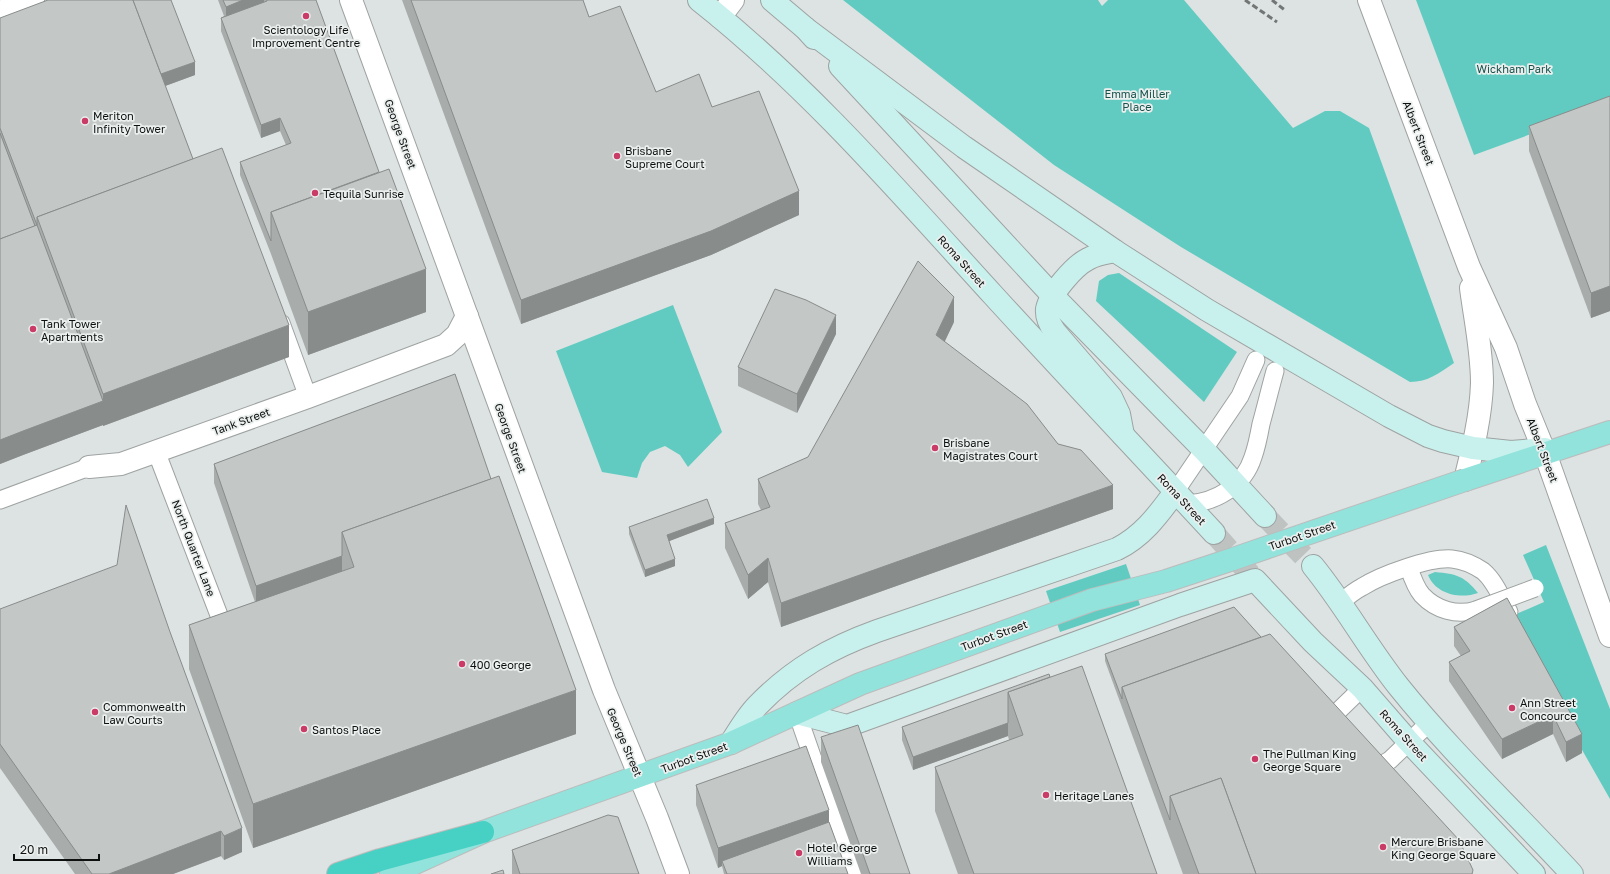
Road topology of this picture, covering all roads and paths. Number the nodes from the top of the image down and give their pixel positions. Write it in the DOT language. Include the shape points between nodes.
graph roads {
  1 [pos="33,0"];
  2 [pos="351,0"];
  3 [pos="698,0"];
  4 [pos="772,0"];
  5 [pos="1368,0"];
  6 [pos="727,9"];
  7 [pos="0,12"];
  8 [pos="805,28"];
  9 [pos="1115,251"];
  10 [pos="1468,267"];
  11 [pos="1053,296"];
  12 [pos="276,309"];
  13 [pos="467,316"];
  14 [pos="1256,360"];
  15 [pos="1274,371"];
  16 [pos="308,397"];
  17 [pos="1610,432"];
  18 [pos="1123,437"];
  19 [pos="1473,448"];
  20 [pos="1204,450"];
  21 [pos="156,451"];
  22 [pos="1545,451"];
  23 [pos="89,467"];
  24 [pos="1465,480"];
  25 [pos="1236,484"];
  26 [pos="1181,498"];
  27 [pos="0,500"];
  28 [pos="1266,516"];
  29 [pos="1214,533"];
  30 [pos="1312,566"];
  31 [pos="1409,568"];
  32 [pos="1534,588"];
  33 [pos="1340,603"];
  34 [pos="1510,612"];
  35 [pos="1610,636"];
  36 [pos="231,646"];
  37 [pos="1362,688"];
  38 [pos="797,713"];
  39 [pos="1330,719"];
  40 [pos="1429,723"];
  41 [pos="1409,742"];
  42 [pos="731,743"];
  43 [pos="1376,768"];
  44 [pos="640,776"];
  45 [pos="483,832"];
  46 [pos="338,874"];
  47 [pos="391,874"];
  48 [pos="678,874"];
  49 [pos="853,874"];
  50 [pos="1534,874"];
  51 [pos="1572,874"];
  1 -- 7 [label="street"];
  2 -- 13 [label="street, George Street"];
  3 -- 6 [label="main road, Roma Street"];
  4 -- 8 [label="main road"];
  5 -- 10 [label="street, Albert Street"];
  6 -- 18 [label="main road, Roma Street" via="921,215"];
  8 -- 9 [label="main road" via="969,151"];
  8 -- 11 [label="main road"];
  9 -- 11 [label="main road" via="1093,256 1076,266"];
  9 -- 19 [label="main road" via="1207,310 1389,416 1443,442"];
  10 -- 19 [label="street, Albert Street" via="1482,373"];
  10 -- 22 [label="street, Albert Street" via="1506,348 1525,404"];
  11 -- 18 [label="main road" via="1047,309 1049,323 1111,397 1119,414"];
  11 -- 20 [label="main road"];
  12 -- 16 [label="lane"];
  13 -- 16 [label="street, Tank Street" via="457,335 446,345"];
  13 -- 44 [label="street, George Street" via="604,690"];
  14 -- 20 [label="lane" via="1240,396"];
  15 -- 25 [label="lane" via="1253,457 1246,473"];
  16 -- 21 [label="street, Tank Street"];
  17 -- 22 [label="main road, Turbot Street"];
  18 -- 26 [label="main road, Roma Street"];
  19 -- 22 [label="main road" via="1511,452"];
  19 -- 24 [label="street, Albert Street"];
  20 -- 25 [label="main road"];
  20 -- 26 [label="lane"];
  21 -- 23 [label="street, Tank Street" via="121,464"];
  21 -- 36 [label="lane, North Quarter Lane"];
  22 -- 24 [label="main road, Turbot Street"];
  22 -- 35 [label="street, Albert Street"];
  23 -- 27 [label="lane, Tank Street"];
  24 -- 38 [label="main road, Turbot Street, bridge" via="1166,581 1092,600 860,684"];
  25 -- 26 [label="lane" via="1196,504"];
  25 -- 28 [label="main road"];
  26 -- 29 [label="main road, Roma Street"];
  26 -- 42 [label="main road" via="1140,535 1117,549 877,631 823,654 782,683 758,705"];
  30 -- 33 [label="main road"];
  31 -- 32 [label="lane, bridge" via="1422,595 1433,604 1452,612 1465,613 1476,610"];
  31 -- 33 [label="lane" via="1368,584"];
  31 -- 34 [label="lane" via="1444,559 1472,565 1488,576"];
  33 -- 40 [label="main road" via="1398,686"];
  37 -- 38 [label="main road, Roma Street" via="1313,642 1255,580 847,726"];
  37 -- 39 [label="lane"];
  37 -- 41 [label="main road, Roma Street"];
  38 -- 42 [label="main road, Turbot Street"];
  38 -- 49 [label="lane"];
  40 -- 41 [label="lane"];
  40 -- 51 [label="main road"];
  41 -- 43 [label="lane" via="1390,760"];
  41 -- 50 [label="main road, Roma Street"];
  42 -- 44 [label="main road, Turbot Street"];
  44 -- 45 [label="main road, Turbot Street"];
  44 -- 48 [label="street, George Street"];
  45 -- 46 [label="highway"];
  45 -- 47 [label="main road, Turbot Street"];
}
